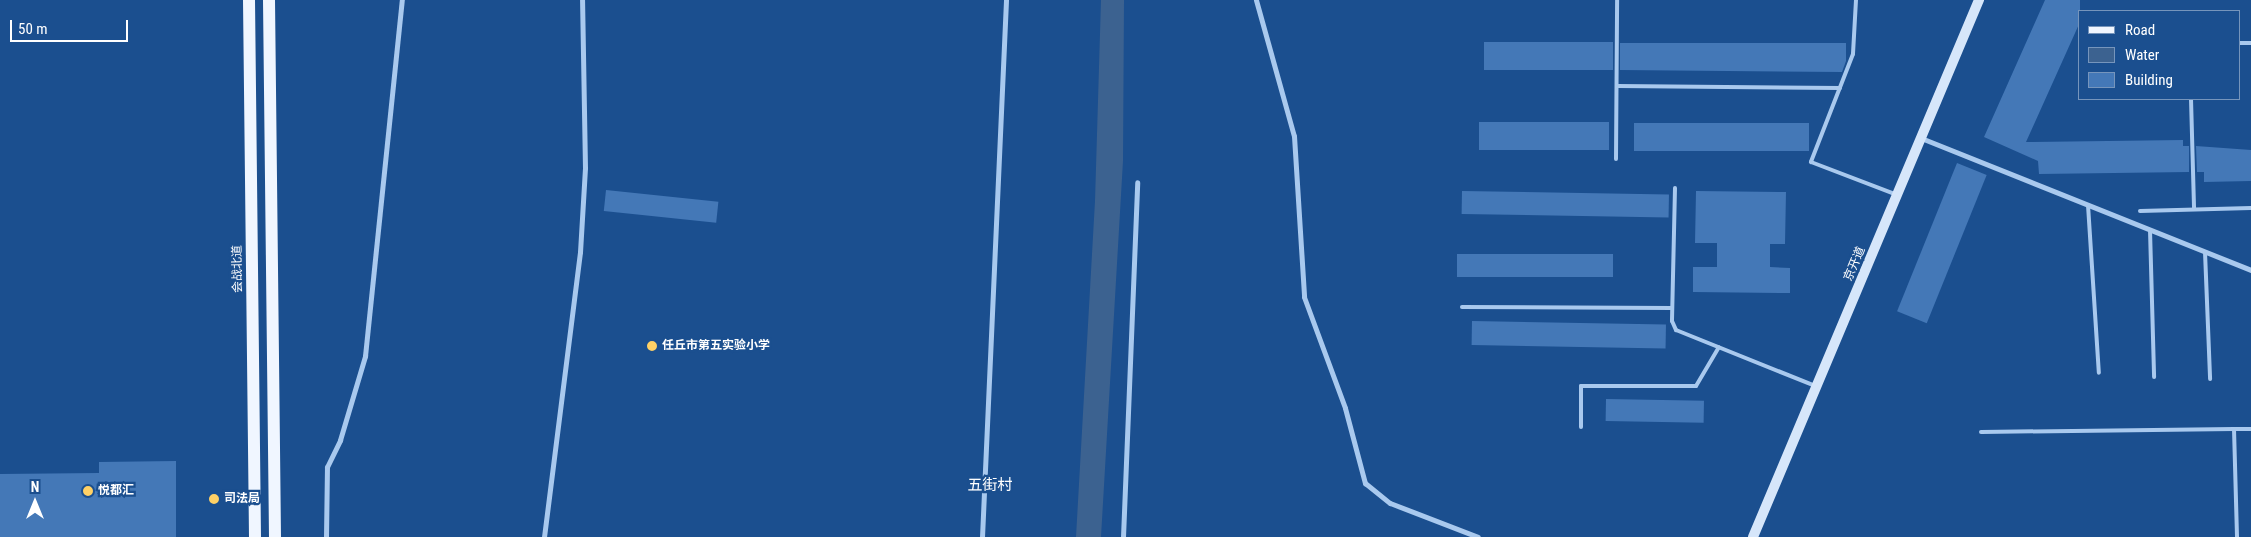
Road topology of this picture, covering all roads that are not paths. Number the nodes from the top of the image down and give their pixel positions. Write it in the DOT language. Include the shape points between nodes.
graph roads {
  1 [pos="249,0"];
  2 [pos="269,0"];
  3 [pos="402,0"];
  4 [pos="582,0"];
  5 [pos="1006,0"];
  6 [pos="1256,0"];
  7 [pos="1617,0"];
  8 [pos="1856,0"];
  9 [pos="1979,0"];
  10 [pos="1617,86"];
  11 [pos="1840,88"];
  12 [pos="2191,100"];
  13 [pos="1921,138"];
  14 [pos="1616,159"];
  15 [pos="1137,182"];
  16 [pos="1675,188"];
  17 [pos="1897,195"];
  18 [pos="2088,205"];
  19 [pos="2251,208"];
  20 [pos="2194,209"];
  21 [pos="2140,211"];
  22 [pos="2150,230"];
  23 [pos="2205,252"];
  24 [pos="2251,270"];
  25 [pos="1462,307"];
  26 [pos="1672,308"];
  27 [pos="1719,347"];
  28 [pos="2100,373"];
  29 [pos="2154,377"];
  30 [pos="2210,379"];
  31 [pos="1817,387"];
  32 [pos="1582,427"];
  33 [pos="2234,429"];
  34 [pos="2251,429"];
  35 [pos="1981,432"];
  36 [pos="255,537"];
  37 [pos="275,537"];
  38 [pos="326,537"];
  39 [pos="544,537"];
  40 [pos="982,537"];
  41 [pos="1123,537"];
  42 [pos="1478,537"];
  43 [pos="1753,537"];
  44 [pos="2237,537"];
  1 -- 36 [label="main road, 会战北道"];
  2 -- 37 [label="main road"];
  3 -- 38 [label="street" via="365,356 340,440 327,468"];
  4 -- 39 [label="street" via="585,168 580,252"];
  5 -- 40 [label="street"];
  6 -- 42 [label="street" via="1294,136 1304,297 1345,408 1365,483 1390,503"];
  7 -- 10 [label="lane"];
  8 -- 11 [label="lane" via="1853,54"];
  9 -- 13 [label="main road, 京开道"];
  10 -- 11 [label="lane"];
  10 -- 14 [label="lane"];
  11 -- 17 [label="lane" via="1811,162"];
  12 -- 20 [label="lane"];
  13 -- 17 [label="main road, 京开道"];
  13 -- 18 [label="street"];
  15 -- 41 [label="street"];
  16 -- 26 [label="lane"];
  17 -- 31 [label="main road, 京开道"];
  18 -- 22 [label="street"];
  18 -- 28 [label="lane"];
  19 -- 20 [label="lane"];
  20 -- 21 [label="lane"];
  22 -- 23 [label="street"];
  22 -- 29 [label="lane"];
  23 -- 24 [label="street"];
  23 -- 30 [label="lane"];
  25 -- 26 [label="lane"];
  26 -- 27 [label="lane" via="1676,330"];
  27 -- 31 [label="lane"];
  27 -- 32 [label="lane" via="1696,386 1582,386"];
  31 -- 43 [label="main road, 京开道"];
  33 -- 34 [label="lane"];
  33 -- 35 [label="lane"];
  33 -- 44 [label="lane"];
}
